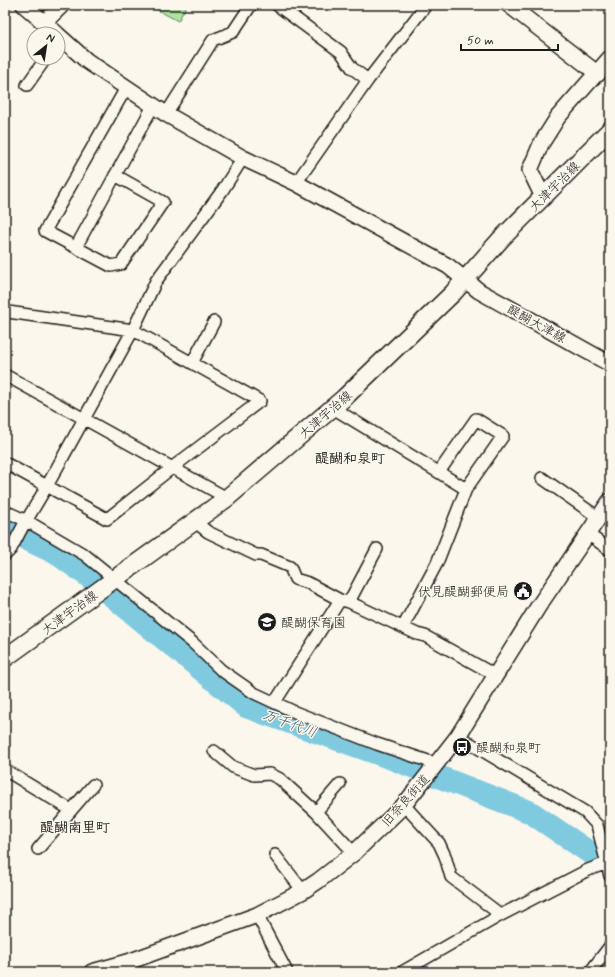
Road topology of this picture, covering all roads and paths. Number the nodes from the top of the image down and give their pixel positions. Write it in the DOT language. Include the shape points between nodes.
graph roads {
  1 [pos="24,5"];
  2 [pos="62,5"];
  3 [pos="250,5"];
  4 [pos="277,5"];
  5 [pos="426,5"];
  6 [pos="509,5"];
  7 [pos="44,22"];
  8 [pos="48,26"];
  9 [pos="66,44"];
  10 [pos="610,58"];
  11 [pos="40,66"];
  12 [pos="598,74"];
  13 [pos="368,80"];
  14 [pos="27,85"];
  15 [pos="126,88"];
  16 [pos="160,110"];
  17 [pos="610,130"];
  18 [pos="244,158"];
  19 [pos="114,175"];
  20 [pos="296,183"];
  21 [pos="543,197"];
  22 [pos="76,247"];
  23 [pos="465,279"];
  24 [pos="5,310"];
  25 [pos="214,322"];
  26 [pos="133,330"];
  27 [pos="192,363"];
  28 [pos="610,364"];
  29 [pos="5,375"];
  30 [pos="333,408"];
  31 [pos="84,418"];
  32 [pos="5,463"];
  33 [pos="173,467"];
  34 [pos="440,472"];
  35 [pos="542,478"];
  36 [pos="47,486"];
  37 [pos="466,489"];
  38 [pos="227,498"];
  39 [pos="610,501"];
  40 [pos="5,512"];
  41 [pos="599,518"];
  42 [pos="194,521"];
  43 [pos="25,524"];
  44 [pos="588,534"];
  45 [pos="377,549"];
  46 [pos="610,550"];
  47 [pos="7,551"];
  48 [pos="106,585"];
  49 [pos="345,601"];
  50 [pos="403,627"];
  51 [pos="5,658"];
  52 [pos="495,674"];
  53 [pos="275,702"];
  54 [pos="458,736"];
  55 [pos="214,750"];
  56 [pos="5,770"];
  57 [pos="432,771"];
  58 [pos="340,784"];
  59 [pos="93,785"];
  60 [pos="404,805"];
  61 [pos="71,810"];
  62 [pos="316,812"];
  63 [pos="38,849"];
  64 [pos="354,853"];
  65 [pos="275,855"];
  66 [pos="608,868"];
  67 [pos="303,892"];
  68 [pos="257,915"];
  69 [pos="501,915"];
  70 [pos="610,946"];
  71 [pos="130,967"];
  72 [pos="92,972"];
  73 [pos="288,972"];
  74 [pos="402,972"];
  75 [pos="590,972"];
  1 -- 7 [label="street, 醍醐大津線"];
  2 -- 7 [label="street"];
  3 -- 16 [label="street" via="233,32 213,40"];
  4 -- 13 [label="street" via="341,52 352,68"];
  5 -- 13 [label="street"];
  6 -- 12 [label="street"];
  7 -- 8 [label="street, 醍醐大津線"];
  9 -- 15 [label="street, 醍醐大津線"];
  10 -- 12 [label="street"];
  11 -- 14 [label="street"];
  12 -- 21 [label="street" via="558,117 540,144 530,170"];
  13 -- 20 [label="street"];
  15 -- 16 [label="street, 醍醐大津線"];
  15 -- 22 [label="street" via="45,231"];
  16 -- 18 [label="street, 醍醐大津線"];
  16 -- 19 [label="street"];
  17 -- 21 [label="main road, 大津宇治線"];
  18 -- 20 [label="street, 醍醐大津線"];
  18 -- 26 [label="street" via="156,281"];
  19 -- 22 [label="street"];
  19 -- 22 [label="street" via="163,202 121,264 111,266"];
  20 -- 23 [label="street, 醍醐大津線" via="448,266"];
  21 -- 23 [label="main road, 大津宇治線"];
  23 -- 28 [label="street, 醍醐大津線" via="479,291"];
  23 -- 30 [label="main road, 大津宇治線"];
  24 -- 26 [label="street"];
  25 -- 27 [label="street"];
  26 -- 27 [label="street"];
  26 -- 31 [label="street"];
  27 -- 33 [label="street" via="260,401"];
  29 -- 31 [label="street"];
  30 -- 34 [label="street"];
  30 -- 38 [label="main road, 大津宇治線"];
  31 -- 33 [label="street"];
  31 -- 36 [label="street"];
  32 -- 36 [label="street"];
  33 -- 36 [label="street" via="107,519"];
  33 -- 38 [label="street"];
  34 -- 37 [label="street"];
  34 -- 37 [label="street" via="476,418 503,436"];
  35 -- 41 [label="street"];
  36 -- 43 [label="street"];
  37 -- 50 [label="street" via="437,563"];
  38 -- 42 [label="main road, 大津宇治線"];
  39 -- 41 [label="street, 旧奈良街道"];
  40 -- 43 [label="street"];
  41 -- 44 [label="street, 旧奈良街道"];
  42 -- 48 [label="main road, 大津宇治線"];
  42 -- 49 [label="street" via="208,532 290,568 295,579 308,582"];
  43 -- 47 [label="street"];
  43 -- 48 [label="street" via="85,555"];
  44 -- 46 [label="street"];
  44 -- 52 [label="street, 旧奈良街道"];
  45 -- 49 [label="street"];
  48 -- 51 [label="main road, 大津宇治線"];
  48 -- 53 [label="street" via="193,643 221,670 254,693"];
  49 -- 50 [label="street"];
  49 -- 53 [label="street"];
  50 -- 52 [label="street"];
  52 -- 54 [label="street, 旧奈良街道"];
  53 -- 57 [label="street" via="377,744"];
  54 -- 57 [label="street, 旧奈良街道"];
  54 -- 66 [label="street" via="585,812 597,825"];
  55 -- 62 [label="street" via="233,767 254,775 270,774 280,779"];
  56 -- 61 [label="street"];
  57 -- 60 [label="street, 旧奈良街道"];
  58 -- 62 [label="street"];
  59 -- 61 [label="street"];
  60 -- 64 [label="street, 旧奈良街道"];
  60 -- 69 [label="street" via="439,843 446,856 451,877"];
  61 -- 63 [label="street"];
  62 -- 64 [label="street"];
  64 -- 67 [label="street, 旧奈良街道"];
  65 -- 67 [label="street"];
  66 -- 69 [label="street" via="588,870"];
  67 -- 68 [label="street, 旧奈良街道"];
  68 -- 71 [label="street, 旧奈良街道"];
  68 -- 73 [label="street"];
  69 -- 74 [label="street"];
  70 -- 75 [label="street"];
  71 -- 72 [label="street, 旧奈良街道"];
}
